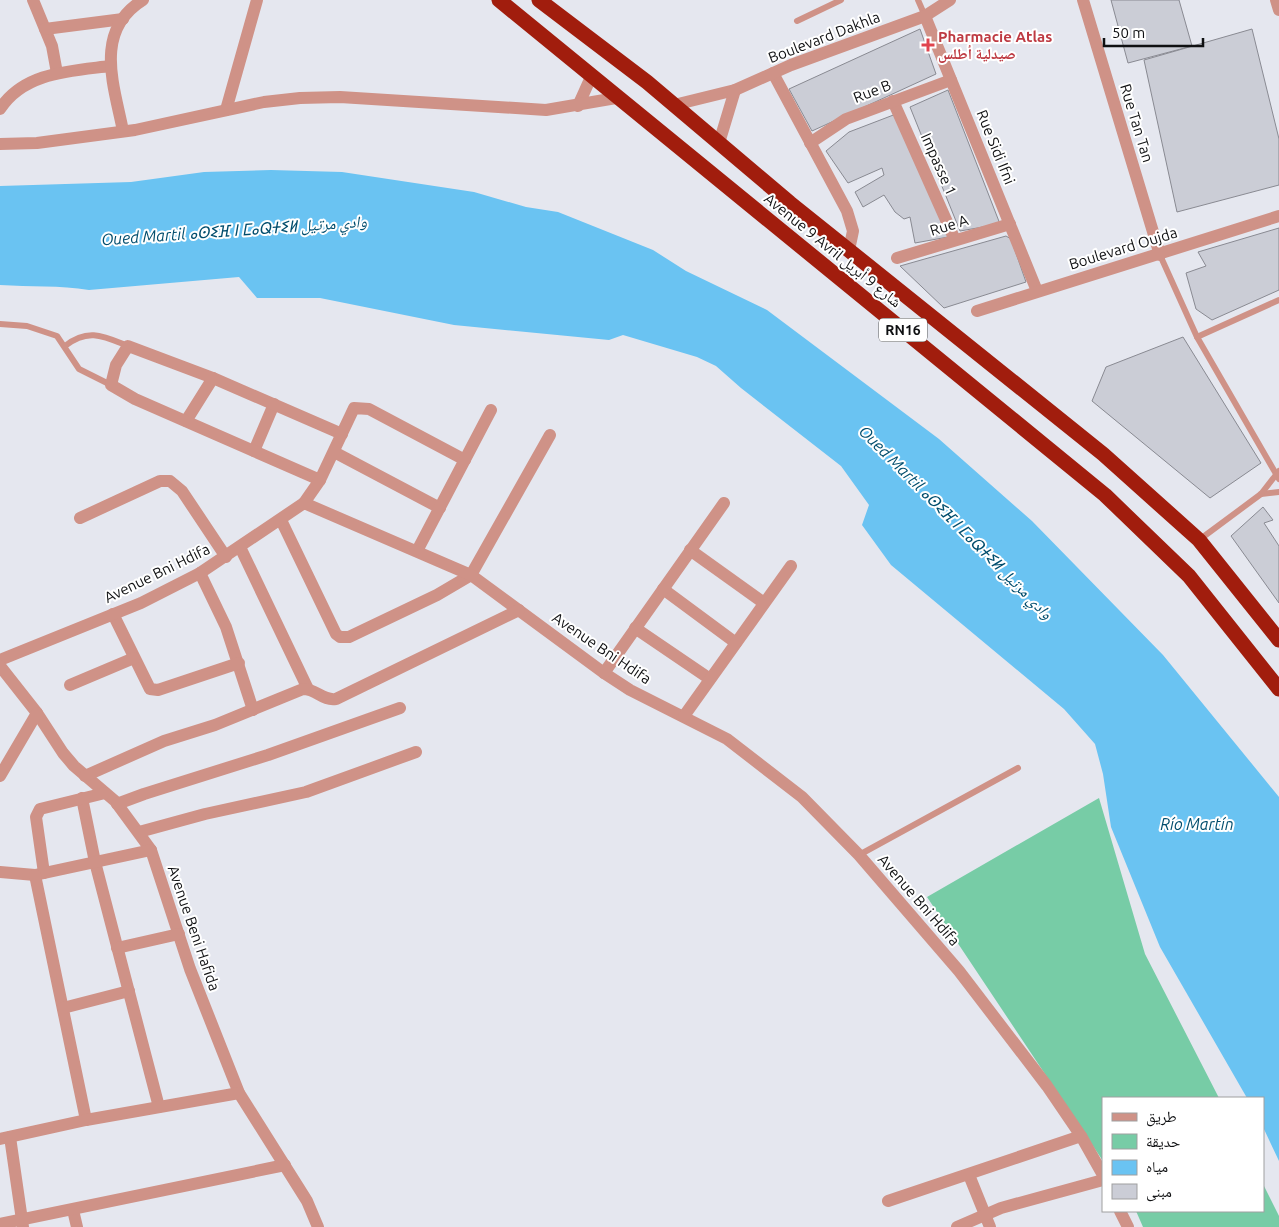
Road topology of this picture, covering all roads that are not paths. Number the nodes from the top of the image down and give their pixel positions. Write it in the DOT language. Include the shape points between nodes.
graph roads {
  1 [pos="33,0"];
  2 [pos="143,0"];
  3 [pos="257,0"];
  4 [pos="499,0"];
  5 [pos="539,0"];
  6 [pos="840,0"];
  7 [pos="918,0"];
  8 [pos="950,0"];
  9 [pos="1083,0"];
  10 [pos="1276,0"];
  11 [pos="1279,10"];
  12 [pos="925,16"];
  13 [pos="123,19"];
  14 [pos="796,21"];
  15 [pos="45,29"];
  16 [pos="110,66"];
  17 [pos="57,73"];
  18 [pos="773,73"];
  19 [pos="591,78"];
  20 [pos="952,80"];
  21 [pos="735,90"];
  22 [pos="616,98"];
  23 [pos="893,101"];
  24 [pos="674,105"];
  25 [pos="578,106"];
  26 [pos="0,109"];
  27 [pos="226,110"];
  28 [pos="123,131"];
  29 [pos="720,143"];
  30 [pos="810,143"];
  31 [pos="0,144"];
  32 [pos="1279,216"];
  33 [pos="1010,224"];
  34 [pos="955,240"];
  35 [pos="849,250"];
  36 [pos="1160,255"];
  37 [pos="897,258"];
  38 [pos="1037,291"];
  39 [pos="1279,300"];
  40 [pos="977,311"];
  41 [pos="0,324"];
  42 [pos="1197,337"];
  43 [pos="65,346"];
  44 [pos="128,346"];
  45 [pos="213,378"];
  46 [pos="111,385"];
  47 [pos="274,404"];
  48 [pos="491,410"];
  49 [pos="186,421"];
  50 [pos="342,434"];
  51 [pos="550,435"];
  52 [pos="254,451"];
  53 [pos="334,452"];
  54 [pos="465,460"];
  55 [pos="1278,474"];
  56 [pos="320,480"];
  57 [pos="1279,492"];
  58 [pos="1261,494"];
  59 [pos="304,503"];
  60 [pos="724,503"];
  61 [pos="440,508"];
  62 [pos="80,518"];
  63 [pos="281,520"];
  64 [pos="1199,540"];
  65 [pos="240,547"];
  66 [pos="690,550"];
  67 [pos="417,551"];
  68 [pos="226,557"];
  69 [pos="791,566"];
  70 [pos="200,574"];
  71 [pos="471,575"];
  72 [pos="663,589"];
  73 [pos="764,604"];
  74 [pos="519,610"];
  75 [pos="113,614"];
  76 [pos="635,628"];
  77 [pos="1279,640"];
  78 [pos="736,643"];
  79 [pos="134,658"];
  80 [pos="0,660"];
  81 [pos="239,663"];
  82 [pos="0,666"];
  83 [pos="604,673"];
  84 [pos="710,680"];
  85 [pos="70,685"];
  86 [pos="308,689"];
  87 [pos="1279,689"];
  88 [pos="400,708"];
  89 [pos="254,710"];
  90 [pos="37,713"];
  91 [pos="684,716"];
  92 [pos="416,752"];
  93 [pos="1018,768"];
  94 [pos="0,776"];
  95 [pos="85,776"];
  96 [pos="105,793"];
  97 [pos="82,798"];
  98 [pos="117,804"];
  99 [pos="139,832"];
  100 [pos="151,850"];
  101 [pos="859,855"];
  102 [pos="94,862"];
  103 [pos="0,872"];
  104 [pos="40,874"];
  105 [pos="179,934"];
  106 [pos="117,948"];
  107 [pos="129,991"];
  108 [pos="63,1008"];
  109 [pos="239,1092"];
  110 [pos="159,1106"];
  111 [pos="86,1120"];
  112 [pos="1081,1136"];
  113 [pos="5,1138"];
  114 [pos="285,1166"];
  115 [pos="1102,1173"];
  116 [pos="969,1175"];
  117 [pos="1102,1180"];
  118 [pos="888,1201"];
  119 [pos="73,1210"];
  120 [pos="1120,1212"];
  121 [pos="987,1221"];
  122 [pos="0,1224"];
  123 [pos="23,1224"];
  124 [pos="77,1227"];
  125 [pos="318,1227"];
  126 [pos="957,1227"];
  127 [pos="1125,1227"];
  1 -- 15 [label="street"];
  2 -- 13 [label="street"];
  3 -- 27 [label="street"];
  4 -- 19 [label="highway, Avenue 9 Avril شارع 9 أبريل / RN16"];
  5 -- 24 [label="highway, Avenue 9 Avril شارع 9 أبريل / RN16"];
  6 -- 14 [label="lane"];
  7 -- 12 [label="lane"];
  8 -- 12 [label="street, Boulevard Dakhla"];
  9 -- 36 [label="street, Rue Tan Tan"];
  10 -- 11 [label="street"];
  12 -- 18 [label="street, Boulevard Dakhla"];
  12 -- 20 [label="street, Rue Sidi Ifni"];
  13 -- 15 [label="street"];
  13 -- 16 [label="street" via="114,33"];
  15 -- 17 [label="street"];
  16 -- 17 [label="street"];
  16 -- 28 [label="street"];
  17 -- 26 [label="street" via="22,88"];
  18 -- 21 [label="street, Boulevard Dakhla"];
  18 -- 30 [label="street"];
  19 -- 22 [label="highway, Avenue 9 Avril شارع 9 أبريل / RN16"];
  19 -- 25 [label="street"];
  20 -- 23 [label="street, Rue B"];
  20 -- 33 [label="street, Rue Sidi Ifni"];
  21 -- 24 [label="street, Boulevard Dakhla"];
  21 -- 29 [label="street"];
  22 -- 25 [label="street"];
  22 -- 87 [label="highway, Avenue 9 Avril شارع 9 أبريل / RN16" via="1112,501 1189,576"];
  23 -- 30 [label="street, Rue B" via="846,118"];
  23 -- 34 [label="street, Impasse 1"];
  24 -- 29 [label="highway, Avenue 9 Avril شارع 9 أبريل / RN16"];
  25 -- 27 [label="street" via="546,110 340,97 264,102"];
  27 -- 28 [label="street"];
  28 -- 31 [label="street" via="38,143"];
  29 -- 35 [label="highway, Avenue 9 Avril شارع 9 أبريل / RN16"];
  30 -- 35 [label="street" via="852,224"];
  32 -- 36 [label="street, Boulevard Oujda"];
  33 -- 34 [label="street, Rue A"];
  33 -- 38 [label="street, Rue Sidi Ifni"];
  34 -- 37 [label="street, Rue A"];
  35 -- 64 [label="highway, Avenue 9 Avril شارع 9 أبريل / RN16" via="1103,454"];
  36 -- 38 [label="street, Boulevard Oujda"];
  36 -- 42 [label="lane"];
  38 -- 40 [label="street, Boulevard Oujda"];
  39 -- 42 [label="lane"];
  41 -- 43 [label="lane" via="46,330"];
  42 -- 55 [label="lane"];
  43 -- 44 [label="lane" via="86,334"];
  43 -- 46 [label="lane" via="79,369"];
  44 -- 45 [label="street"];
  44 -- 46 [label="street" via="116,366"];
  45 -- 47 [label="street"];
  45 -- 49 [label="street"];
  46 -- 49 [label="street"];
  47 -- 50 [label="street"];
  47 -- 52 [label="street"];
  48 -- 54 [label="street"];
  49 -- 52 [label="street"];
  50 -- 53 [label="street"];
  50 -- 54 [label="street" via="351,411 363,407"];
  51 -- 71 [label="street"];
  52 -- 56 [label="street"];
  53 -- 56 [label="street"];
  53 -- 61 [label="street"];
  54 -- 61 [label="street"];
  55 -- 58 [label="lane"];
  56 -- 59 [label="street"];
  57 -- 58 [label="lane"];
  58 -- 64 [label="lane"];
  59 -- 63 [label="street, Avenue Bni Hdifa"];
  59 -- 67 [label="street, Avenue Bni Hdifa"];
  60 -- 66 [label="street"];
  61 -- 67 [label="street"];
  62 -- 68 [label="street" via="160,481 170,481 182,491"];
  63 -- 65 [label="street, Avenue Bni Hdifa"];
  63 -- 71 [label="street" via="340,637 349,637"];
  64 -- 77 [label="highway, Avenue 9 Avril شارع 9 أبريل / RN16"];
  65 -- 68 [label="street, Avenue Bni Hdifa"];
  65 -- 86 [label="street"];
  66 -- 72 [label="street"];
  66 -- 73 [label="street"];
  67 -- 71 [label="street, Avenue Bni Hdifa"];
  68 -- 70 [label="street, Avenue Bni Hdifa"];
  69 -- 73 [label="street"];
  70 -- 75 [label="street, Avenue Bni Hdifa"];
  70 -- 81 [label="street" via="226,627"];
  71 -- 74 [label="street, Avenue Bni Hdifa"];
  72 -- 76 [label="street"];
  72 -- 78 [label="street"];
  73 -- 78 [label="street"];
  74 -- 83 [label="street, Avenue Bni Hdifa"];
  74 -- 86 [label="street" via="336,699 324,699"];
  75 -- 79 [label="street"];
  75 -- 80 [label="street, Avenue Bni Hdifa"];
  76 -- 83 [label="street"];
  76 -- 84 [label="street"];
  78 -- 84 [label="street"];
  79 -- 81 [label="street" via="147,687 154,691"];
  79 -- 85 [label="street"];
  81 -- 89 [label="street"];
  82 -- 90 [label="street, Avenue Beni Hafida"];
  83 -- 91 [label="street, Avenue Bni Hdifa" via="630,690"];
  84 -- 91 [label="street"];
  86 -- 89 [label="street"];
  88 -- 98 [label="street"];
  89 -- 95 [label="street" via="164,741"];
  90 -- 94 [label="street"];
  90 -- 95 [label="street, Avenue Beni Hafida" via="64,753"];
  91 -- 101 [label="street, Avenue Bni Hdifa" via="727,739 763,765 802,797"];
  92 -- 99 [label="street" via="306,792"];
  93 -- 101 [label="lane"];
  95 -- 96 [label="street, Avenue Beni Hafida"];
  96 -- 97 [label="street"];
  96 -- 98 [label="street, Avenue Beni Hafida"];
  97 -- 102 [label="street"];
  97 -- 104 [label="street" via="45,806 37,812"];
  98 -- 99 [label="street, Avenue Beni Hafida"];
  99 -- 100 [label="street, Avenue Beni Hafida"];
  100 -- 102 [label="street"];
  100 -- 105 [label="street, Avenue Beni Hafida"];
  101 -- 112 [label="street, Avenue Bni Hdifa" via="976,992"];
  102 -- 104 [label="street"];
  102 -- 106 [label="street"];
  103 -- 104 [label="street"];
  104 -- 108 [label="street"];
  105 -- 106 [label="street"];
  105 -- 109 [label="street, Avenue Beni Hafida"];
  106 -- 107 [label="street"];
  107 -- 108 [label="street"];
  107 -- 110 [label="street"];
  108 -- 111 [label="street"];
  109 -- 110 [label="street"];
  109 -- 114 [label="street, Avenue Beni Hafida"];
  110 -- 111 [label="street"];
  111 -- 113 [label="street"];
  112 -- 115 [label="street, Avenue Bni Hdifa"];
  112 -- 116 [label="street"];
  113 -- 123 [label="street"];
  114 -- 119 [label="street"];
  114 -- 125 [label="street, Avenue Beni Hafida" via="307,1201"];
  116 -- 118 [label="street"];
  116 -- 121 [label="street"];
  117 -- 121 [label="street" via="1001,1208"];
  119 -- 123 [label="street"];
  119 -- 124 [label="street"];
  120 -- 127 [label="street"];
  121 -- 126 [label="street"];
  122 -- 123 [label="street"];
}
